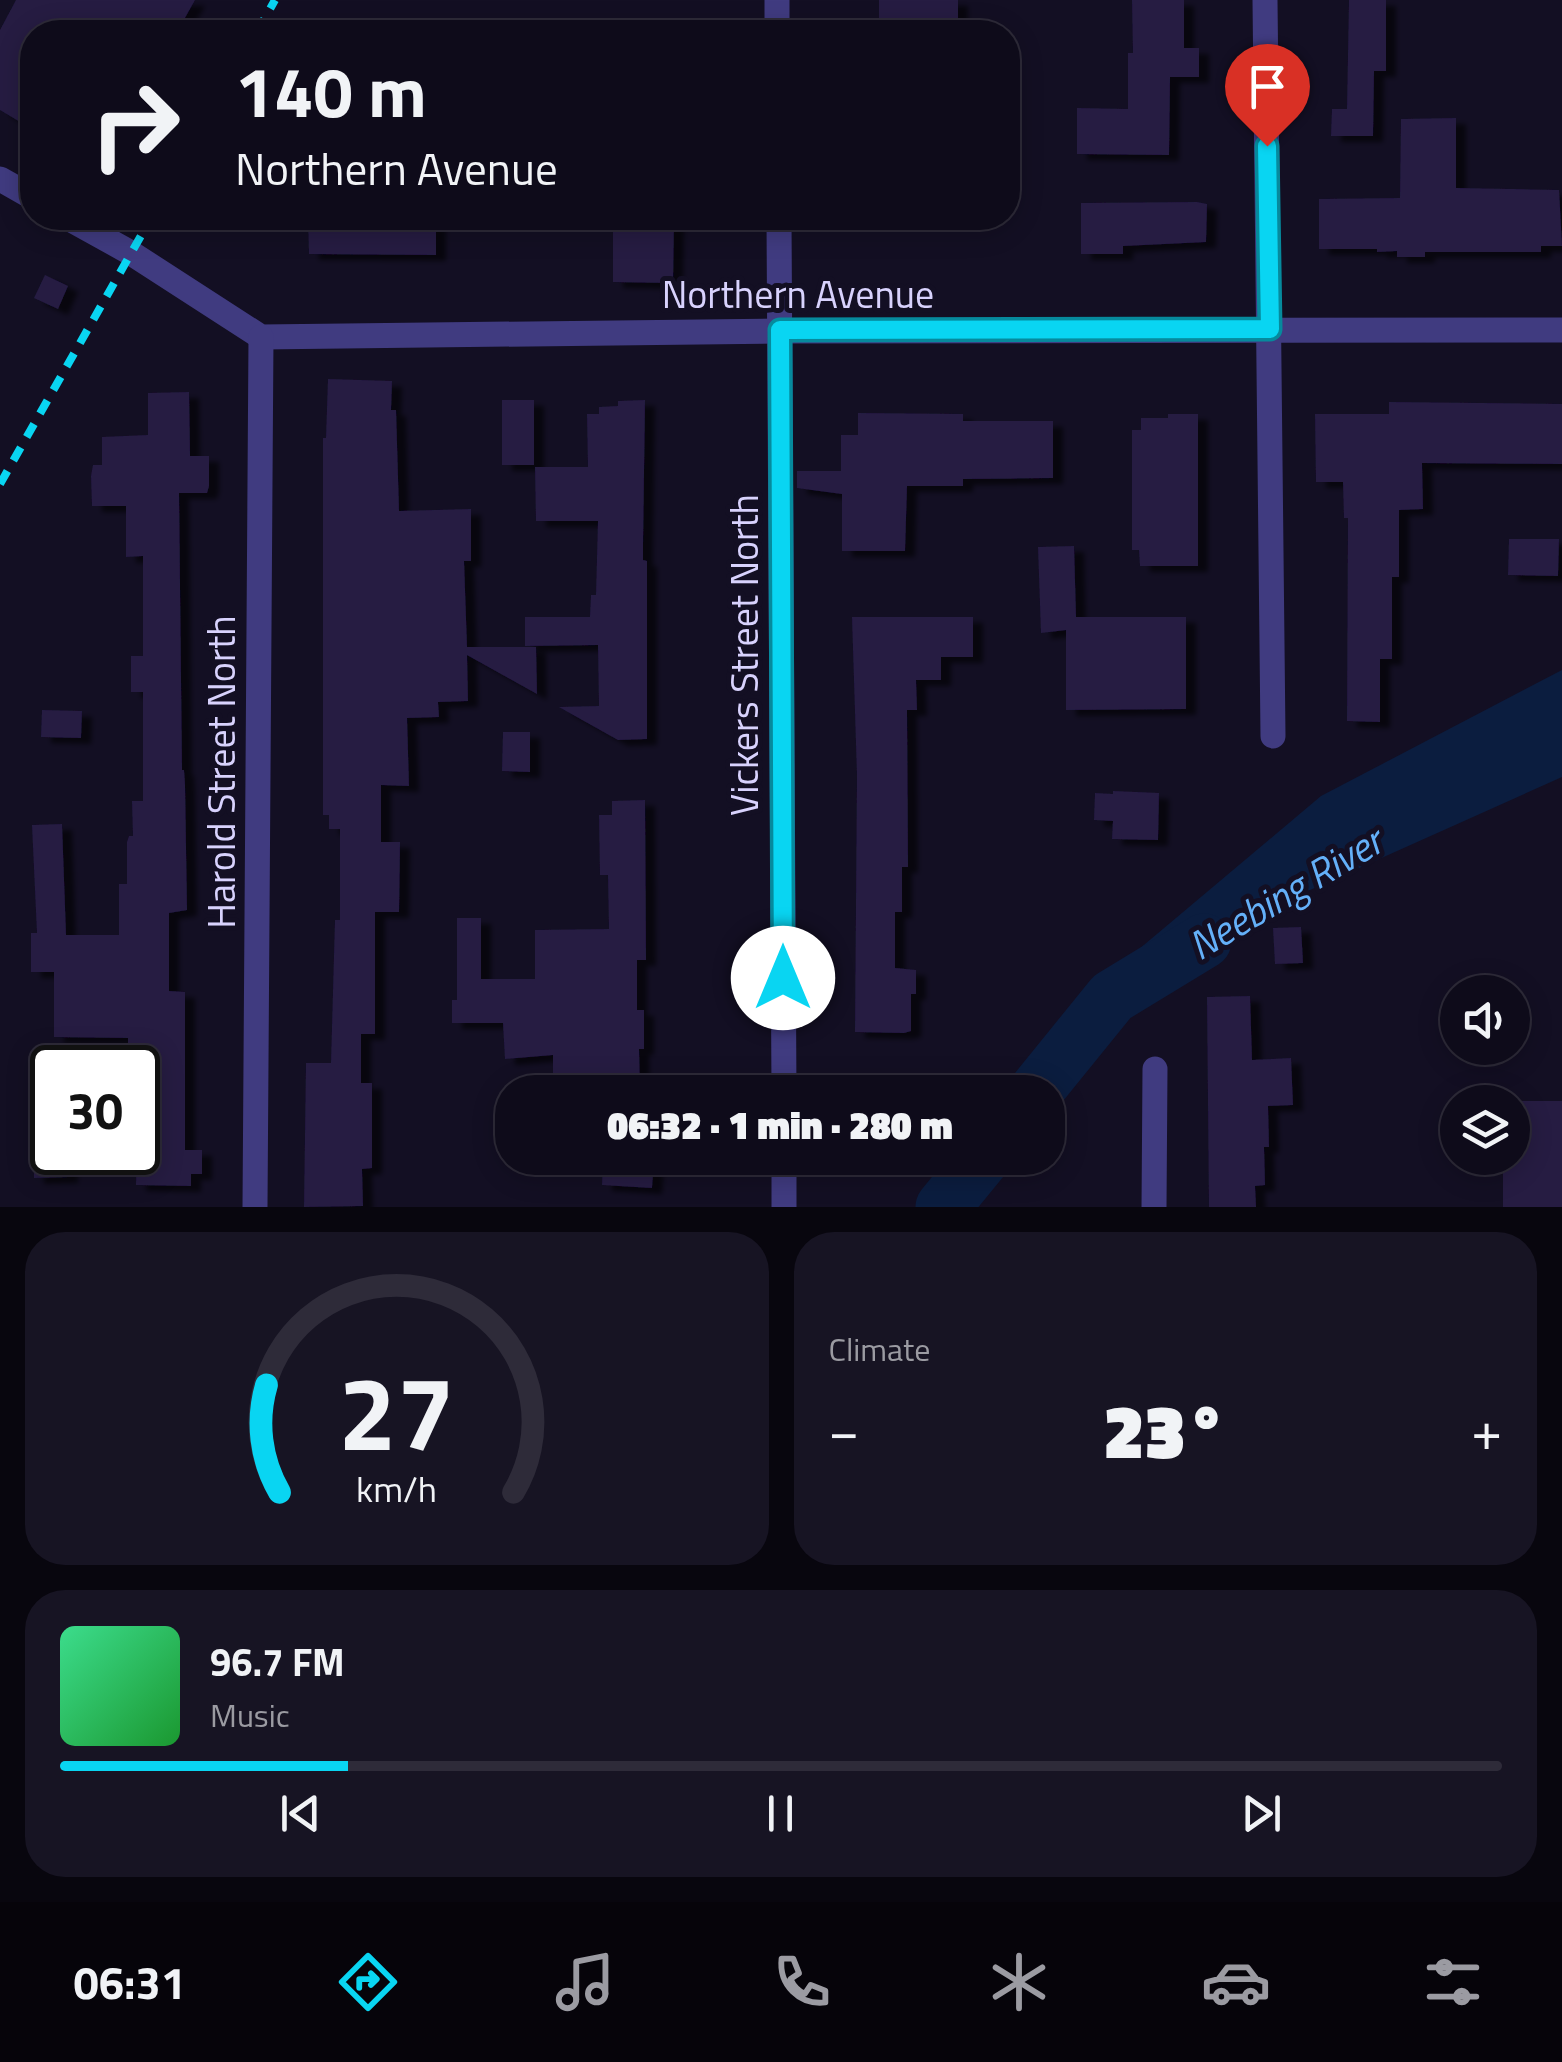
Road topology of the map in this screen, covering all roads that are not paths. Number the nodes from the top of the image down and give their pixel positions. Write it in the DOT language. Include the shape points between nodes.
graph roads {
  1 [pos="1266,0"];
  2 [pos="89,230"];
  3 [pos="778,230"];
  4 [pos="1270,329"];
  5 [pos="780,330"];
  6 [pos="1562,330"];
  7 [pos="261,337"];
  8 [pos="1272,736"];
  9 [pos="1154,1069"];
  10 [pos="784,1075"];
  11 [pos="784,1175"];
  12 [pos="256,1207"];
  13 [pos="784,1207"];
  14 [pos="1154,1207"];
  1 -- 4 [label="street"];
  2 -- 7 [label="street"];
  3 -- 5 [label="street, Vickers Street North"];
  4 -- 5 [label="street, Northern Avenue"];
  4 -- 6 [label="street, Northern Avenue"];
  4 -- 8 [label="street"];
  5 -- 7 [label="street, Northern Avenue"];
  5 -- 10 [label="street, Vickers Street North"];
  7 -- 12 [label="street, Harold Street North"];
  9 -- 14 [label="street"];
  11 -- 13 [label="street"];
}
